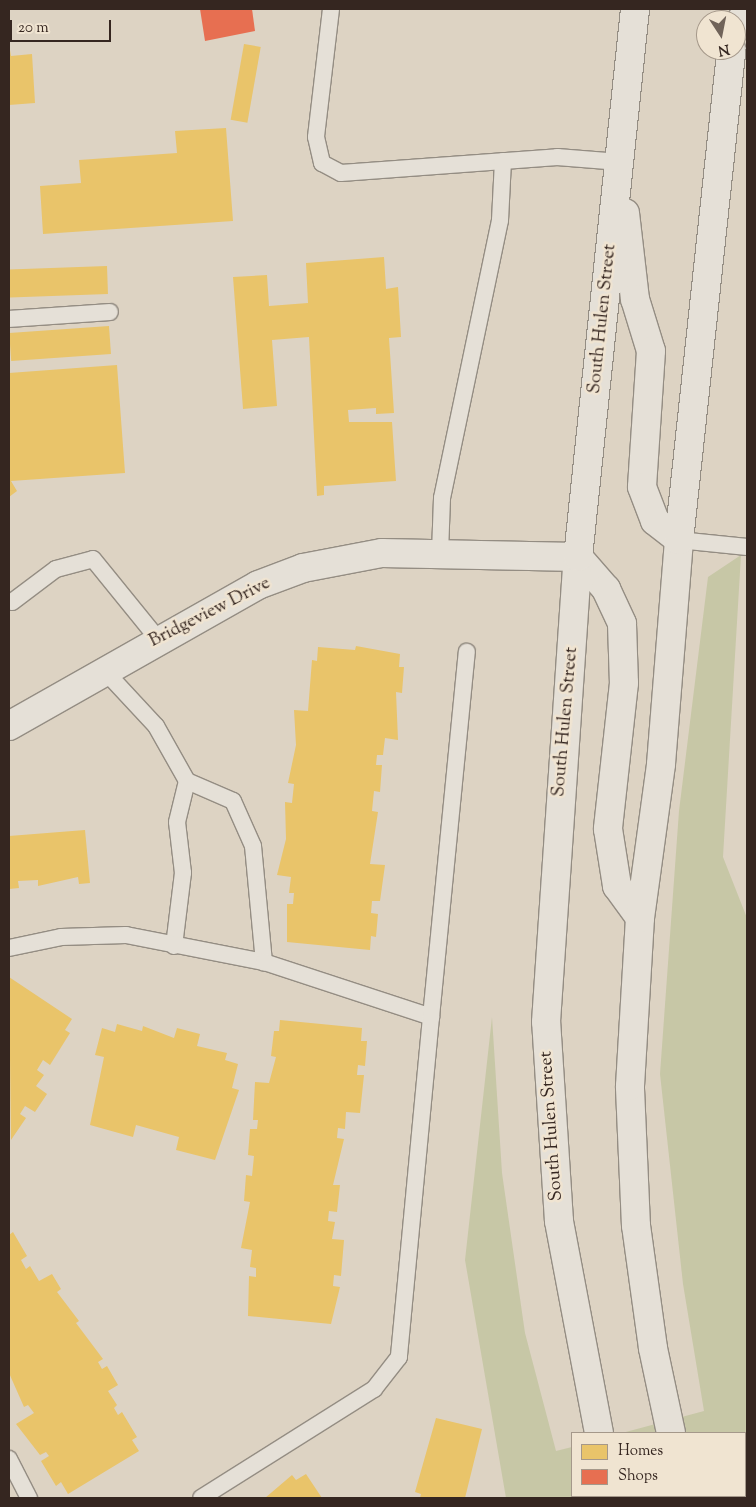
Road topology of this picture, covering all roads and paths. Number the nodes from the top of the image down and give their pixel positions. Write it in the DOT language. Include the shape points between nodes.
graph roads {
  1 [pos="331,9"];
  2 [pos="635,9"];
  3 [pos="729,60"];
  4 [pos="503,161"];
  5 [pos="620,162"];
  6 [pos="110,312"];
  7 [pos="9,319"];
  8 [pos="679,540"];
  9 [pos="747,547"];
  10 [pos="440,553"];
  11 [pos="578,558"];
  12 [pos="12,602"];
  13 [pos="158,639"];
  14 [pos="466,652"];
  15 [pos="103,669"];
  16 [pos="9,726"];
  17 [pos="187,781"];
  18 [pos="640,918"];
  19 [pos="174,946"];
  20 [pos="9,948"];
  21 [pos="264,962"];
  22 [pos="431,1017"];
  23 [pos="669,1427"];
  24 [pos="599,1432"];
  25 [pos="9,1459"];
  26 [pos="29,1498"];
  27 [pos="201,1498"];
  1 -- 4 [label="lane" via="316,137 322,163 341,172"];
  2 -- 5 [label="main road, South Hulen Street"];
  3 -- 8 [label="main road"];
  4 -- 5 [label="lane" via="557,157"];
  4 -- 10 [label="lane" via="500,220 442,498"];
  5 -- 8 [label="main road" via="635,299 651,352 642,487 655,521"];
  5 -- 11 [label="main road, South Hulen Street"];
  6 -- 7 [label="lane"];
  8 -- 9 [label="lane"];
  8 -- 18 [label="main road" via="662,764"];
  10 -- 11 [label="main road, Bridgeview Drive"];
  10 -- 13 [label="main road, Bridgeview Drive" via="382,553 303,568 258,585"];
  11 -- 18 [label="main road" via="606,589 622,624 624,682 608,829 617,886"];
  11 -- 24 [label="main road, South Hulen Street" via="546,1022 559,1221"];
  12 -- 13 [label="lane" via="56,569 93,559"];
  13 -- 15 [label="main road, Bridgeview Drive"];
  14 -- 22 [label="lane"];
  15 -- 16 [label="main road, Bridgeview Drive"];
  15 -- 17 [label="lane" via="156,726"];
  17 -- 19 [label="lane" via="177,822 183,874"];
  17 -- 21 [label="lane" via="233,801 252,846"];
  18 -- 23 [label="main road" via="630,1086 632,1162 645,1297"];
  19 -- 20 [label="lane" via="126,935 61,938"];
  19 -- 21 [label="lane"];
  21 -- 22 [label="lane"];
  22 -- 27 [label="lane" via="399,1357 374,1389"];
  25 -- 26 [label="lane"];
}
